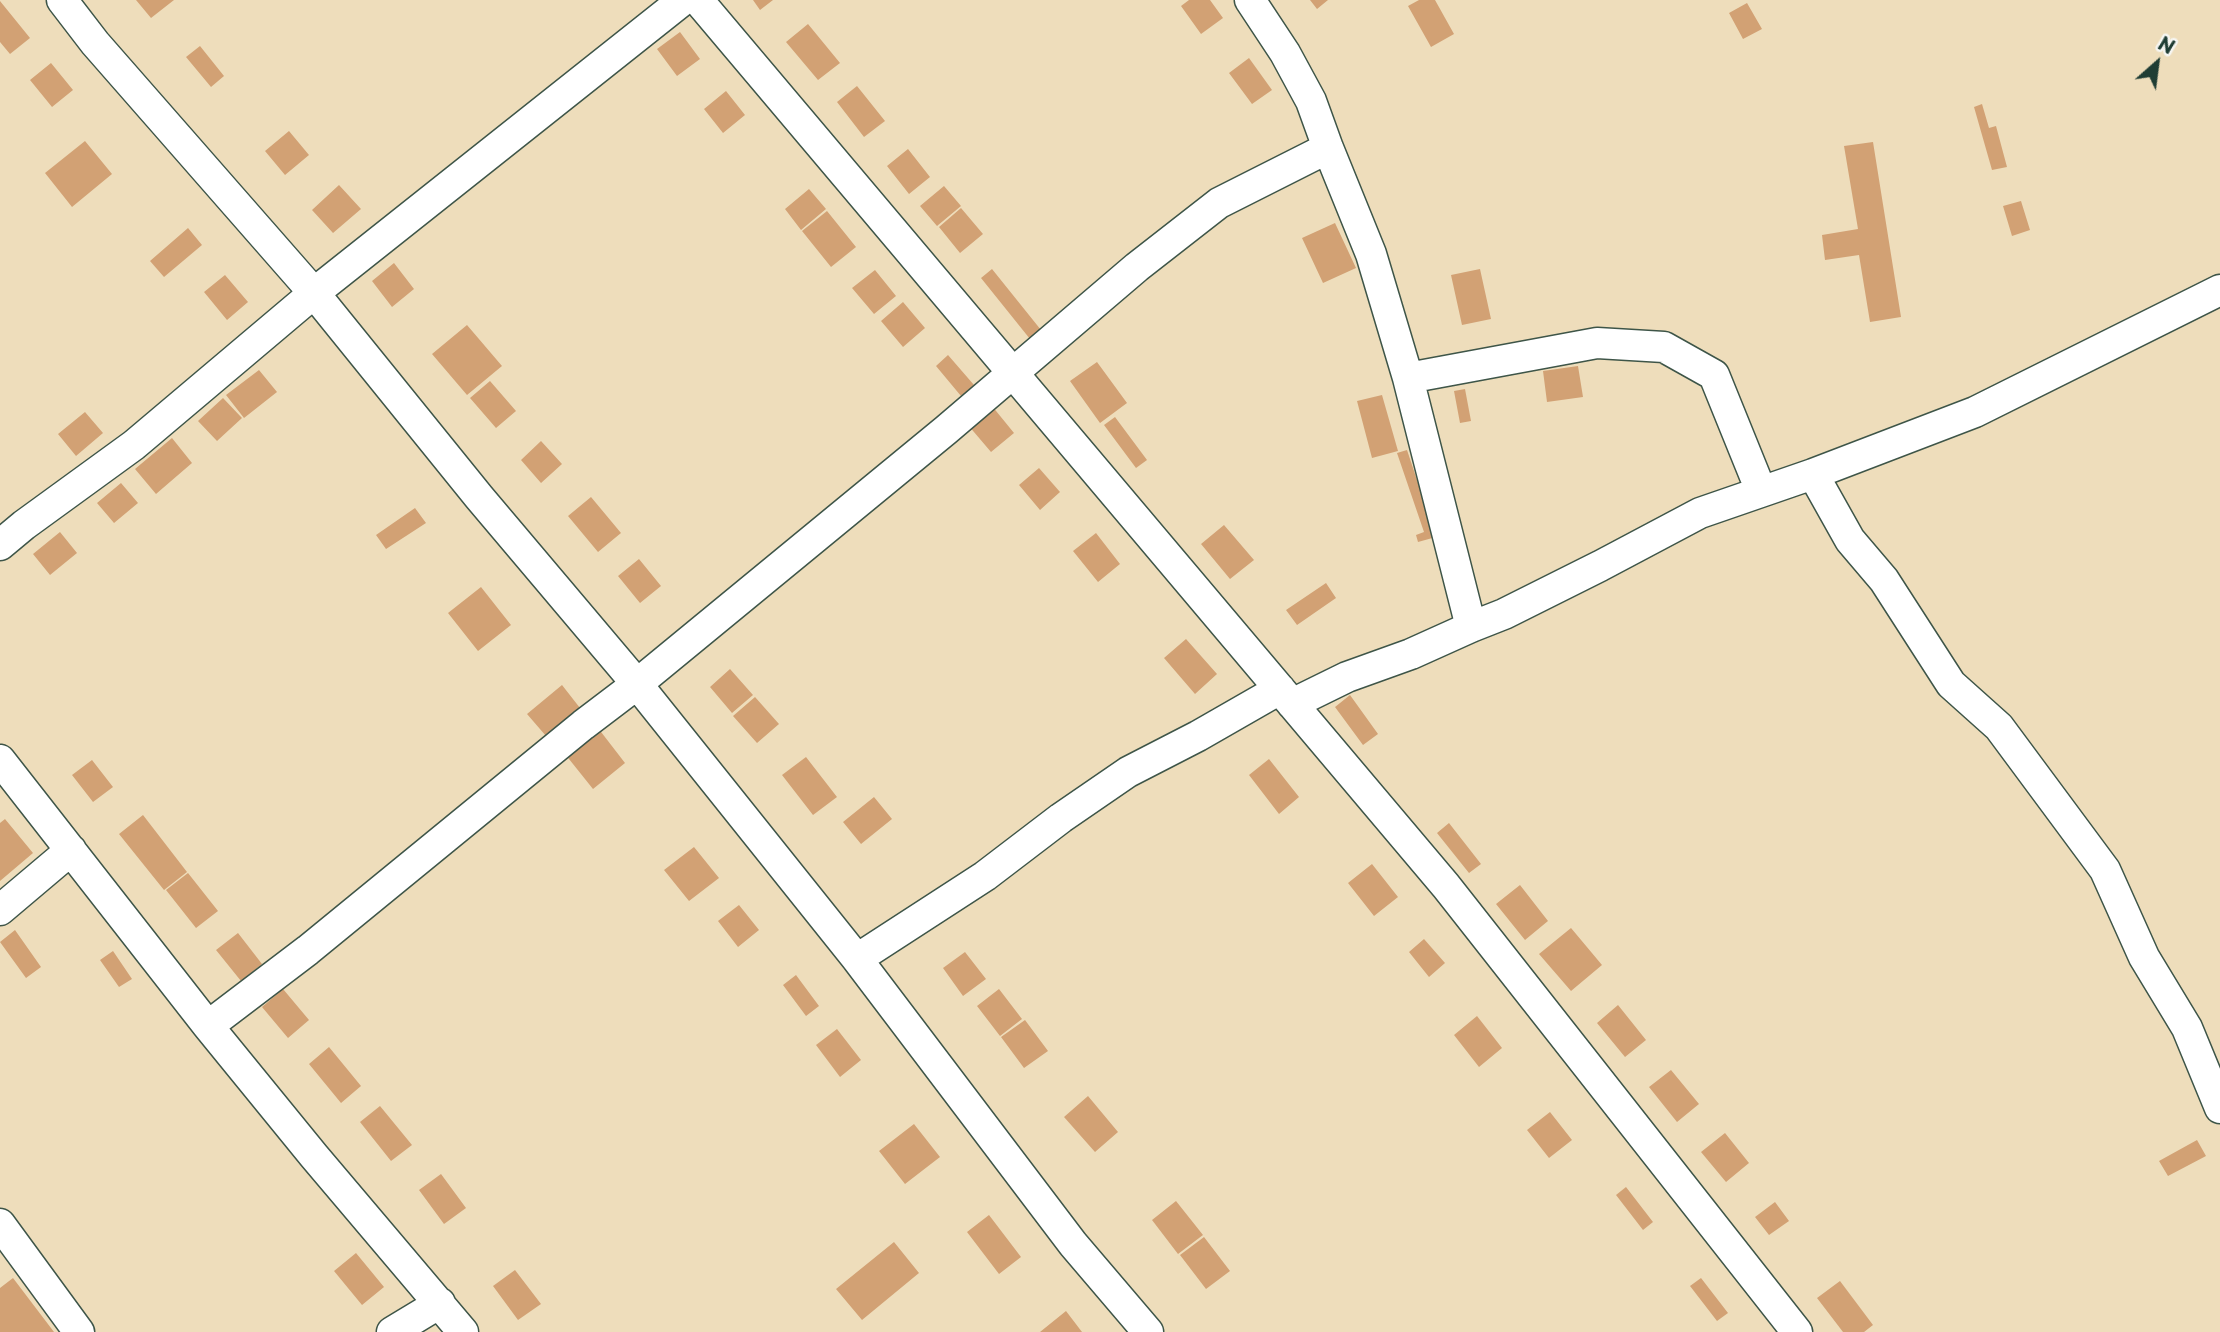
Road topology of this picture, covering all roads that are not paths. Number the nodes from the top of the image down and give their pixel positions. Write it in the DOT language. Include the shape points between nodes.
graph roads {
  1 [pos="62,0"];
  2 [pos="682,0"];
  3 [pos="698,0"];
  4 [pos="1250,0"];
  5 [pos="1328,148"];
  6 [pos="2220,290"];
  7 [pos="314,293"];
  8 [pos="1012,373"];
  9 [pos="1408,378"];
  10 [pos="1813,474"];
  11 [pos="1761,491"];
  12 [pos="0,545"];
  13 [pos="1471,626"];
  14 [pos="636,684"];
  15 [pos="1286,697"];
  16 [pos="0,760"];
  17 [pos="71,850"];
  18 [pos="0,910"];
  19 [pos="857,959"];
  20 [pos="208,1026"];
  21 [pos="2220,1108"];
  22 [pos="0,1224"];
  23 [pos="440,1303"];
  24 [pos="79,1332"];
  25 [pos="392,1332"];
  26 [pos="463,1332"];
  27 [pos="1148,1332"];
  28 [pos="1797,1332"];
  1 -- 7 [label="street"];
  2 -- 7 [label="street"];
  3 -- 8 [label="street"];
  4 -- 5 [label="street" via="1311,101"];
  5 -- 8 [label="street" via="1219,203"];
  5 -- 9 [label="street" via="1371,254"];
  6 -- 10 [label="street" via="1975,412"];
  7 -- 12 [label="street" via="134,445"];
  7 -- 14 [label="street"];
  8 -- 14 [label="street"];
  8 -- 15 [label="street"];
  9 -- 11 [label="street" via="1597,343 1664,347 1714,376"];
  9 -- 13 [label="street"];
  10 -- 11 [label="street"];
  10 -- 21 [label="street" via="1850,540 1884,580 1951,684 1999,727 2105,870 2144,957 2187,1028"];
  11 -- 13 [label="street" via="1700,513 1504,614"];
  13 -- 15 [label="street" via="1411,653"];
  14 -- 19 [label="street"];
  14 -- 20 [label="street"];
  15 -- 19 [label="street" via="1128,772 985,876"];
  15 -- 28 [label="street" via="1446,886"];
  16 -- 17 [label="street"];
  17 -- 18 [label="street"];
  17 -- 20 [label="street"];
  19 -- 27 [label="street" via="1073,1244"];
  20 -- 23 [label="street"];
  22 -- 24 [label="street"];
  23 -- 25 [label="street"];
  23 -- 26 [label="street"];
}
